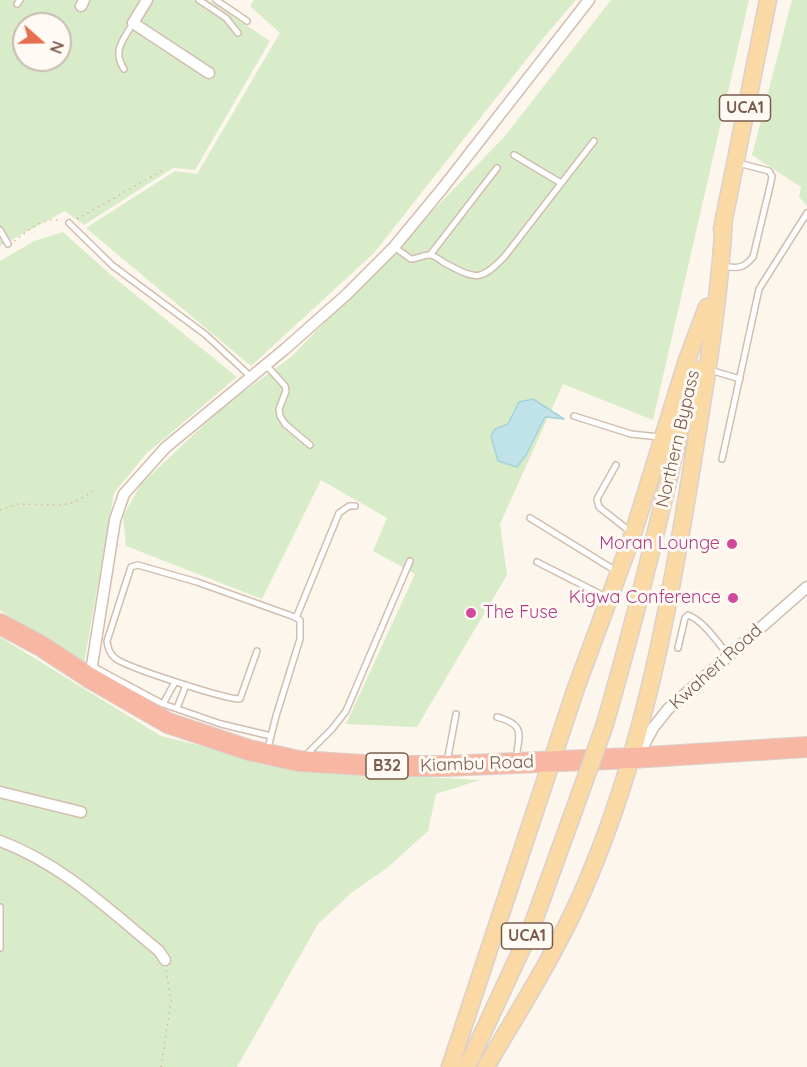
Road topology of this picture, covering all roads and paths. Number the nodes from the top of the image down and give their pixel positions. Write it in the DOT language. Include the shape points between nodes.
graph roads {
  1 [pos="147,0"];
  2 [pos="199,0"];
  3 [pos="216,0"];
  4 [pos="589,0"];
  5 [pos="768,0"];
  6 [pos="247,21"];
  7 [pos="133,24"];
  8 [pos="238,33"];
  9 [pos="124,69"];
  10 [pos="208,73"];
  11 [pos="594,141"];
  12 [pos="514,155"];
  13 [pos="734,162"];
  14 [pos="497,168"];
  15 [pos="165,169"];
  16 [pos="561,183"];
  17 [pos="807,213"];
  18 [pos="724,217"];
  19 [pos="69,223"];
  20 [pos="0,230"];
  21 [pos="8,244"];
  22 [pos="394,247"];
  23 [pos="430,255"];
  24 [pos="722,266"];
  25 [pos="707,307"];
  26 [pos="266,365"];
  27 [pos="707,369"];
  28 [pos="251,377"];
  29 [pos="740,379"];
  30 [pos="574,416"];
  31 [pos="664,436"];
  32 [pos="310,445"];
  33 [pos="722,459"];
  34 [pos="616,465"];
  35 [pos="95,490"];
  36 [pos="355,506"];
  37 [pos="0,510"];
  38 [pos="530,518"];
  39 [pos="633,534"];
  40 [pos="410,561"];
  41 [pos="537,562"];
  42 [pos="620,573"];
  43 [pos="807,587"];
  44 [pos="610,599"];
  45 [pos="296,618"];
  46 [pos="0,624"];
  47 [pos="678,648"];
  48 [pos="257,651"];
  49 [pos="729,656"];
  50 [pos="91,672"];
  51 [pos="175,682"];
  52 [pos="186,685"];
  53 [pos="163,704"];
  54 [pos="177,708"];
  55 [pos="456,714"];
  56 [pos="497,717"];
  57 [pos="269,745"];
  58 [pos="807,747"];
  59 [pos="635,758"];
  60 [pos="299,761"];
  61 [pos="552,762"];
  62 [pos="516,764"];
  63 [pos="446,766"];
  64 [pos="0,792"];
  65 [pos="81,812"];
  66 [pos="0,841"];
  67 [pos="0,907"];
  68 [pos="0,948"];
  69 [pos="165,960"];
  70 [pos="161,1067"];
  71 [pos="450,1067"];
  72 [pos="468,1067"];
  73 [pos="486,1067"];
  1 -- 7 [label="street"];
  2 -- 8 [label="lane" via="226,18"];
  3 -- 6 [label="lane"];
  4 -- 22 [label="street"];
  5 -- 13 [label="main road, Northern Bypass / UCA1"];
  7 -- 9 [label="lane" via="118,53"];
  7 -- 10 [label="street"];
  11 -- 16 [label="lane"];
  12 -- 16 [label="lane"];
  13 -- 18 [label="main road, Northern Bypass / UCA1"];
  13 -- 24 [label="lane" via="763,168 772,176 753,257 741,268"];
  14 -- 23 [label="lane"];
  15 -- 19 [label="path"];
  16 -- 23 [label="lane" via="505,256 482,275 465,273"];
  17 -- 29 [label="lane" via="759,289"];
  18 -- 24 [label="main road"];
  18 -- 25 [label="main road, Northern Bypass / UCA1"];
  19 -- 21 [label="path" via="53,218 44,220"];
  19 -- 28 [label="lane" via="114,266 206,335"];
  20 -- 21 [label="lane"];
  22 -- 23 [label="lane" via="411,259"];
  22 -- 26 [label="street"];
  24 -- 27 [label="main road"];
  25 -- 31 [label="main road"];
  25 -- 72 [label="main road, Northern Bypass / UCA1, bridge" via="655,540 604,727 531,928"];
  26 -- 28 [label="street"];
  26 -- 32 [label="lane" via="285,386 280,416"];
  27 -- 29 [label="lane"];
  27 -- 59 [label="main road" via="680,541"];
  28 -- 50 [label="street" via="165,448 124,494 115,520"];
  29 -- 33 [label="lane"];
  30 -- 31 [label="lane" via="643,437"];
  31 -- 39 [label="main road"];
  34 -- 39 [label="lane" via="597,504"];
  35 -- 37 [label="path" via="62,505 17,504"];
  36 -- 45 [label="lane" via="339,513"];
  38 -- 42 [label="lane"];
  39 -- 42 [label="main road"];
  40 -- 60 [label="lane" via="346,711"];
  41 -- 44 [label="lane"];
  42 -- 44 [label="main road"];
  43 -- 49 [label="street, Kwaheri Road"];
  44 -- 61 [label="main road"];
  45 -- 51 [label="lane" via="197,582 135,565 129,572 107,641 109,650 118,660"];
  45 -- 57 [label="lane" via="300,620 300,639"];
  46 -- 50 [label="highway, Kiambu Road / B32"];
  47 -- 49 [label="lane" via="688,615"];
  48 -- 52 [label="lane" via="240,699"];
  49 -- 59 [label="street, Kwaheri Road" via="668,710"];
  50 -- 53 [label="lane"];
  50 -- 57 [label="highway, Kiambu Road / B32" via="168,723 249,750"];
  51 -- 52 [label="lane"];
  51 -- 53 [label="lane"];
  52 -- 54 [label="lane"];
  53 -- 54 [label="lane"];
  54 -- 57 [label="lane"];
  55 -- 63 [label="lane"];
  56 -- 62 [label="lane" via="515,724 519,730"];
  57 -- 60 [label="highway, Kiambu Road / B32"];
  58 -- 59 [label="highway, Kiambu Road / B32"];
  59 -- 61 [label="highway, Kiambu Road / B32"];
  59 -- 73 [label="main road" via="585,887 559,941"];
  60 -- 63 [label="highway, Kiambu Road / B32"];
  61 -- 62 [label="highway, Kiambu Road / B32"];
  61 -- 71 [label="main road"];
  62 -- 63 [label="highway, Kiambu Road / B32"];
  64 -- 65 [label="street"];
  66 -- 69 [label="street" via="31,853 66,874"];
  67 -- 68 [label="lane"];
  69 -- 70 [label="path" via="171,1001"];
}
